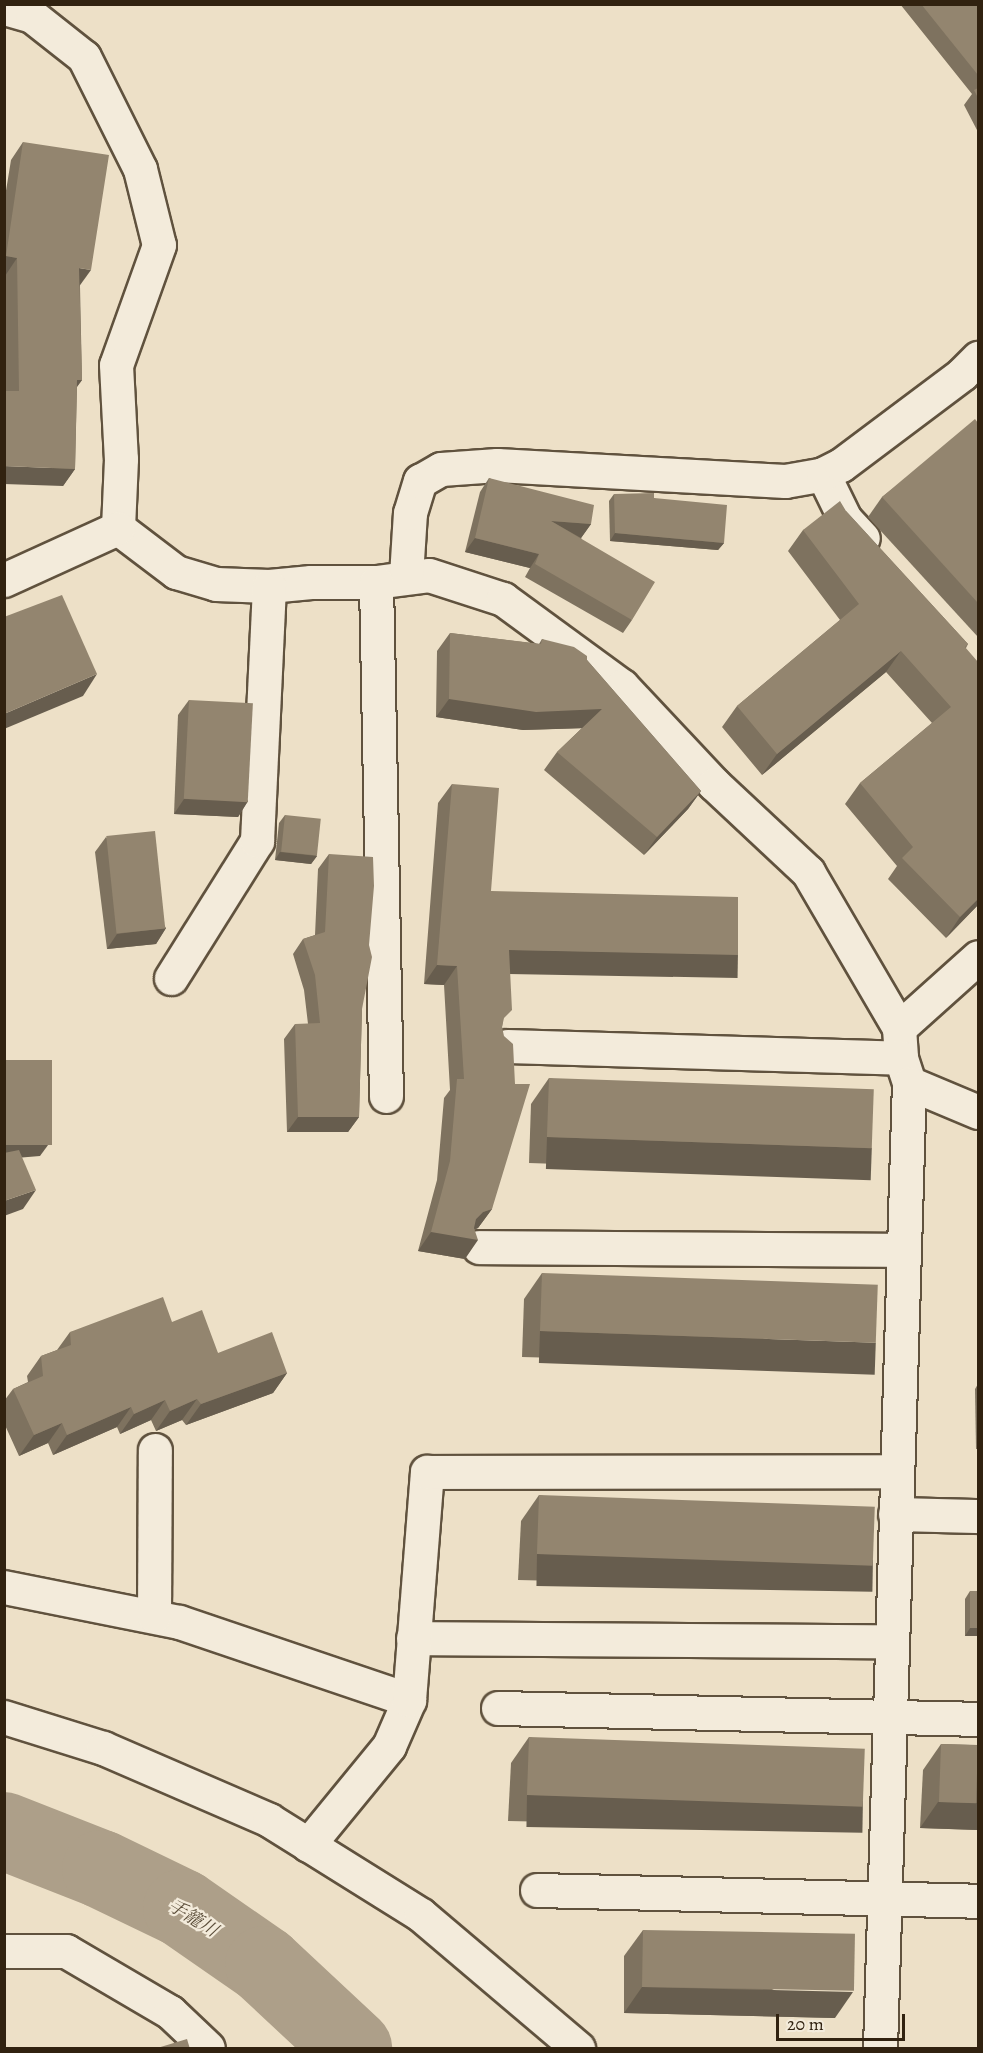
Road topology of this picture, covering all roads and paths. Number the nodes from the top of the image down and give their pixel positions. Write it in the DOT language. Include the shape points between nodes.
graph roads {
  1 [pos="4,8"];
  2 [pos="978,358"];
  3 [pos="823,474"];
  4 [pos="118,528"];
  5 [pos="886,563"];
  6 [pos="391,579"];
  7 [pos="4,580"];
  8 [pos="269,586"];
  9 [pos="978,957"];
  10 [pos="171,978"];
  11 [pos="507,1046"];
  12 [pos="903,1056"];
  13 [pos="386,1096"];
  14 [pos="978,1112"];
  15 [pos="479,1247"];
  16 [pos="903,1250"];
  17 [pos="155,1450"];
  18 [pos="896,1471"];
  19 [pos="895,1514"];
  20 [pos="978,1516"];
  21 [pos="4,1587"];
  22 [pos="154,1616"];
  23 [pos="413,1638"];
  24 [pos="891,1641"];
  25 [pos="409,1700"];
  26 [pos="498,1708"];
  27 [pos="4,1717"];
  28 [pos="889,1717"];
  29 [pos="978,1719"];
  30 [pos="308,1845"];
  31 [pos="537,1890"];
  32 [pos="883,1899"];
  33 [pos="978,1901"];
  34 [pos="4,1951"];
  35 [pos="208,2049"];
  36 [pos="578,2049"];
  37 [pos="880,2049"];
  1 -- 4 [label="street" via="32,16 84,57 140,169 159,245 116,364 121,459"];
  2 -- 3 [label="street" via="850,458"];
  3 -- 5 [label="street" via="845,519"];
  3 -- 6 [label="street" via="785,481 497,465 441,469 420,481"];
  4 -- 7 [label="street"];
  4 -- 8 [label="street" via="176,572 216,584"];
  6 -- 8 [label="street"];
  6 -- 12 [label="street" via="429,575 503,599 622,686 714,784 808,872"];
  6 -- 13 [label="street"];
  8 -- 10 [label="street" via="257,841"];
  9 -- 12 [label="street"];
  11 -- 12 [label="street"];
  12 -- 14 [label="street"];
  12 -- 16 [label="street"];
  15 -- 16 [label="street"];
  16 -- 18 [label="street"];
  17 -- 22 [label="street"];
  18 -- 19 [label="street"];
  18 -- 23 [label="street" via="426,1472"];
  19 -- 20 [label="street"];
  19 -- 24 [label="street"];
  21 -- 22 [label="street"];
  22 -- 25 [label="street"];
  23 -- 24 [label="street"];
  23 -- 25 [label="street"];
  24 -- 28 [label="street"];
  25 -- 30 [label="street" via="389,1746"];
  26 -- 28 [label="street"];
  27 -- 30 [label="street" via="103,1748 269,1820"];
  28 -- 29 [label="street"];
  28 -- 32 [label="street"];
  30 -- 36 [label="street" via="422,1915"];
  31 -- 32 [label="street"];
  32 -- 33 [label="street"];
  32 -- 37 [label="street"];
  34 -- 35 [label="street" via="66,1951 170,2012"];
}
